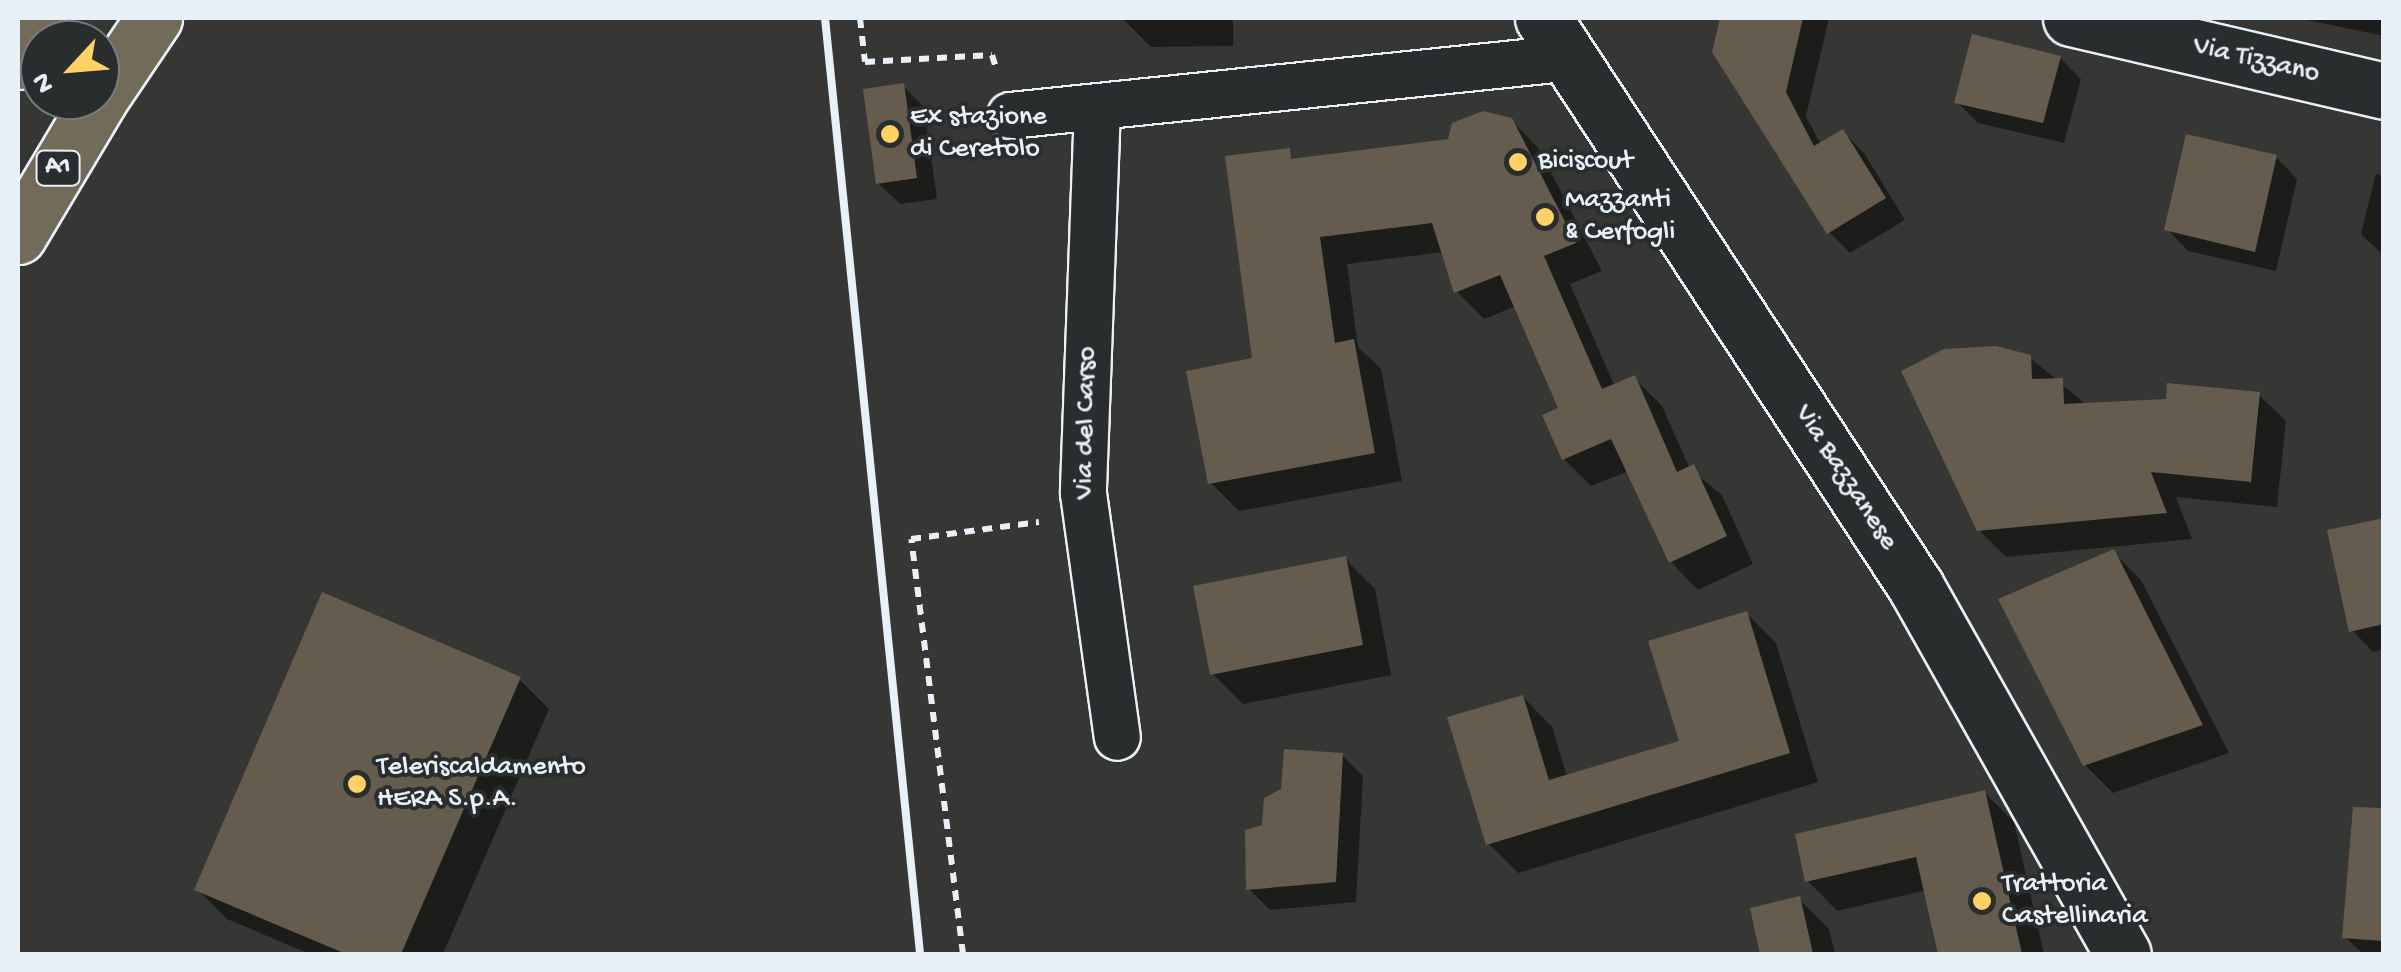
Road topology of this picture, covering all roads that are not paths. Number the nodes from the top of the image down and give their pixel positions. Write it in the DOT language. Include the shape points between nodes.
graph roads {
  1 [pos="42,18"];
  2 [pos="154,18"];
  3 [pos="2071,18"];
  4 [pos="1553,38"];
  5 [pos="18,61"];
  6 [pos="120,68"];
  7 [pos="2384,91"];
  8 [pos="1097,106"];
  9 [pos="1010,115"];
  10 [pos="87,120"];
  11 [pos="18,236"];
  12 [pos="1117,738"];
  13 [pos="2123,954"];
  1 -- 5 [label="highway"];
  2 -- 6 [label="highway, A1"];
  3 -- 7 [label="main road, Via Tizzano"];
  4 -- 8 [label="street"];
  4 -- 13 [label="main road, Via Bazzanese" via="1916,587"];
  8 -- 9 [label="street"];
  8 -- 12 [label="street, Via del Carso" via="1086,516"];
  10 -- 11 [label="highway, A1"];
}
